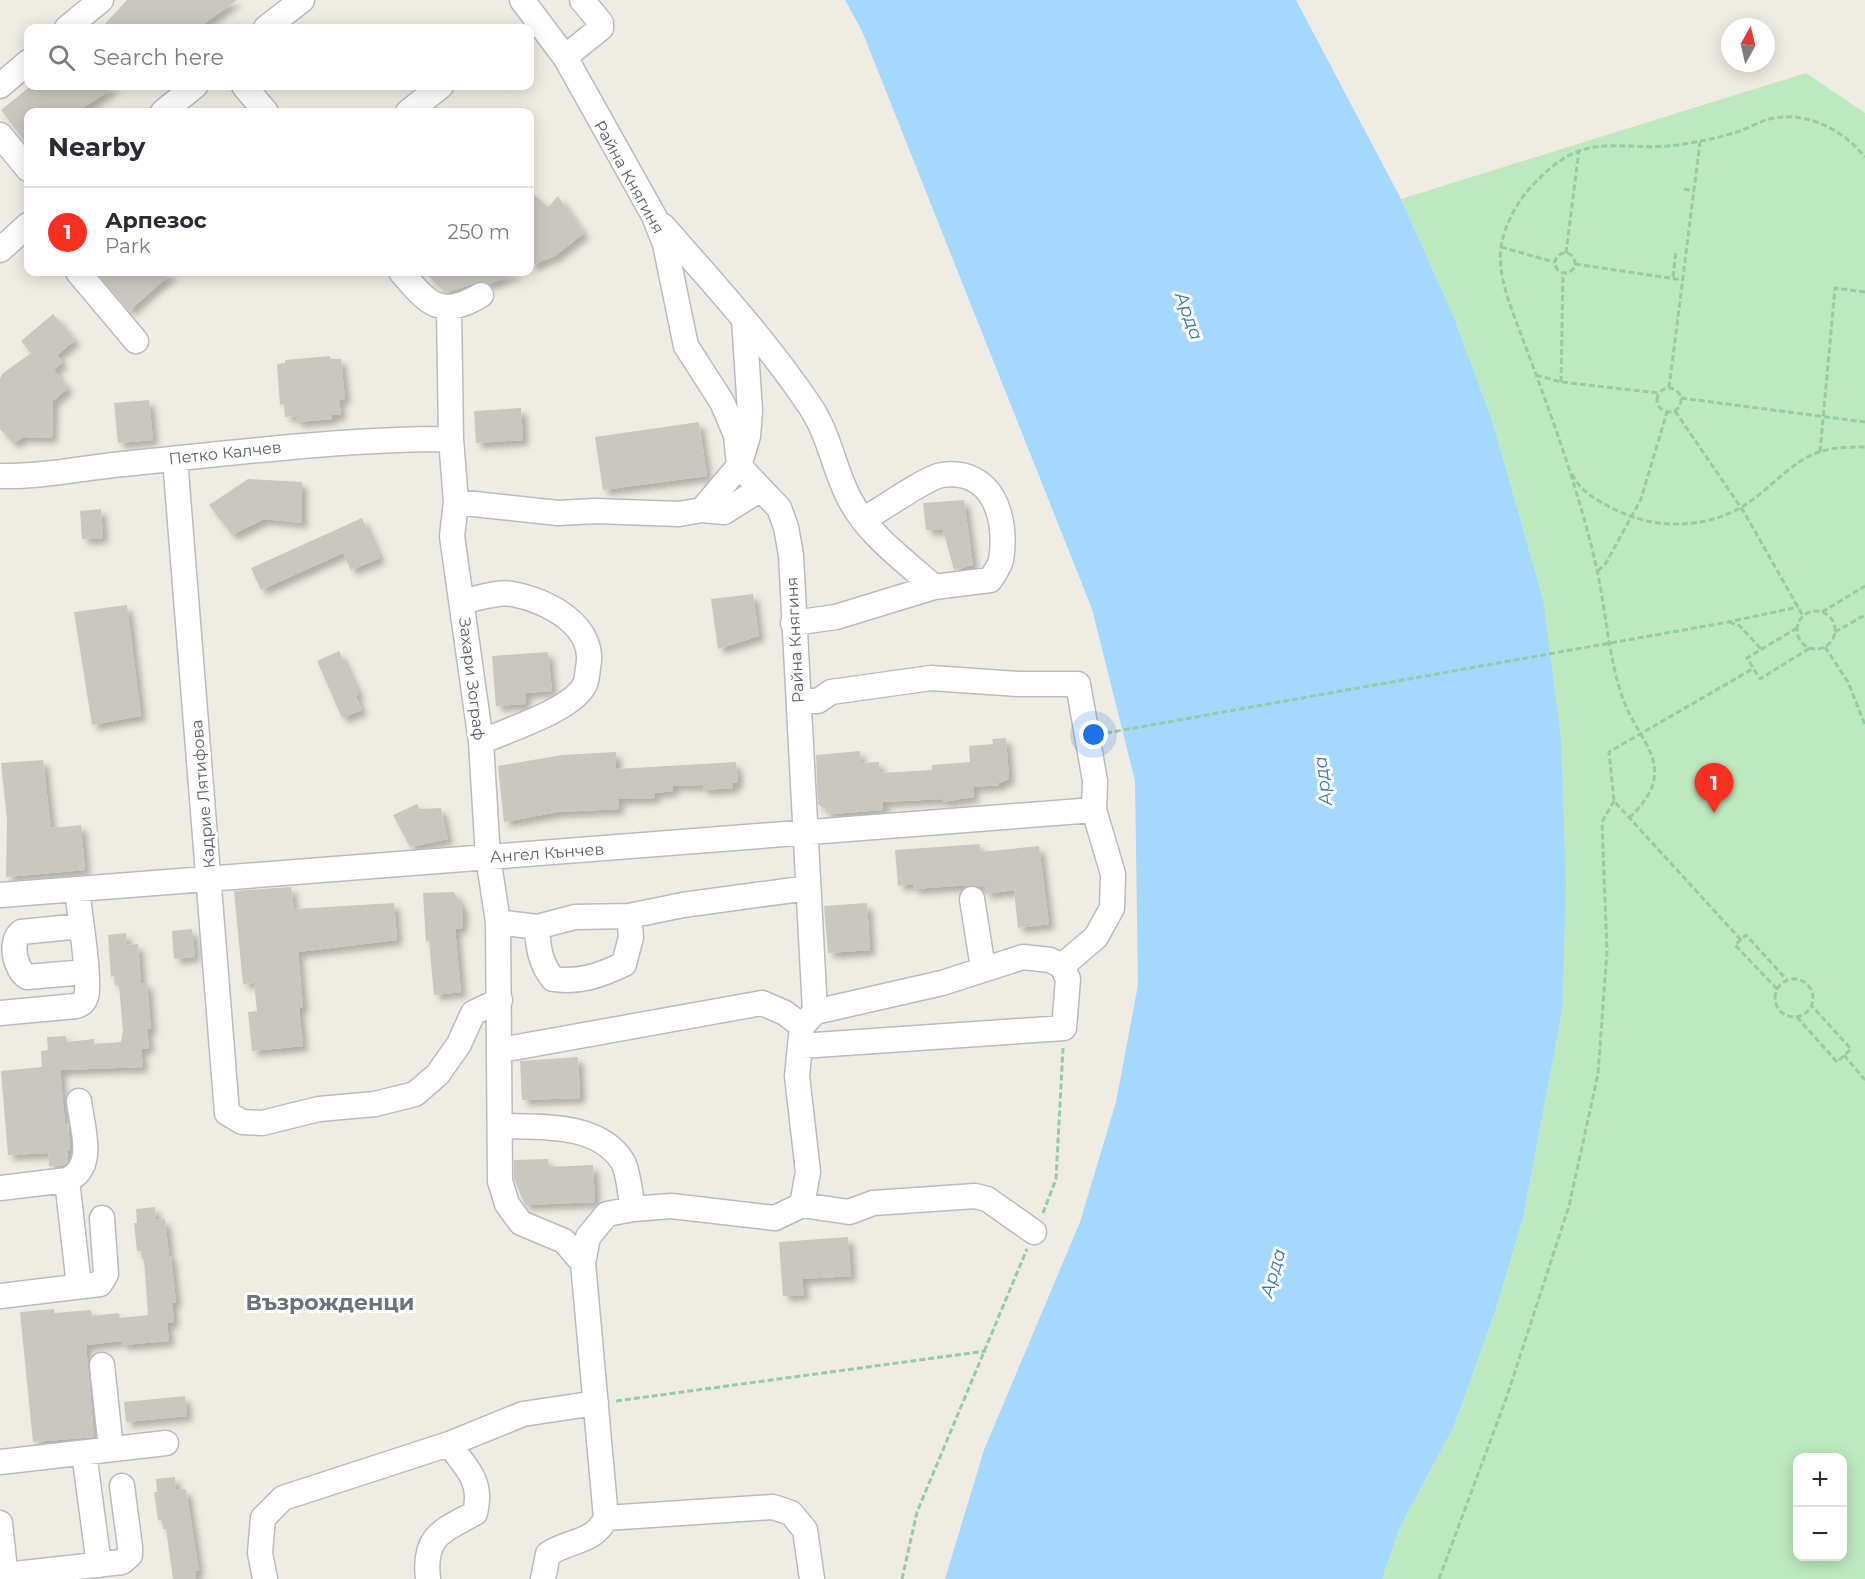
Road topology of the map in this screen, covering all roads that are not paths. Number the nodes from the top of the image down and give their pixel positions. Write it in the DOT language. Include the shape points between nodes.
graph roads {
  1 [pos="101,0"];
  2 [pos="302,0"];
  3 [pos="522,0"];
  4 [pos="582,0"];
  5 [pos="72,24"];
  6 [pos="271,24"];
  7 [pos="565,57"];
  8 [pos="24,65"];
  9 [pos="0,86"];
  10 [pos="190,90"];
  11 [pos="248,90"];
  12 [pos="436,90"];
  13 [pos="168,108"];
  14 [pos="263,108"];
  15 [pos="413,108"];
  16 [pos="0,135"];
  17 [pos="24,164"];
  18 [pos="654,216"];
  19 [pos="24,229"];
  20 [pos="0,250"];
  21 [pos="81,276"];
  22 [pos="404,276"];
  23 [pos="481,295"];
  24 [pos="449,308"];
  25 [pos="744,319"];
  26 [pos="136,341"];
  27 [pos="451,440"];
  28 [pos="175,459"];
  29 [pos="738,466"];
  30 [pos="0,476"];
  31 [pos="759,490"];
  32 [pos="456,502"];
  33 [pos="702,510"];
  34 [pos="863,520"];
  35 [pos="934,586"];
  36 [pos="463,601"];
  37 [pos="793,623"];
  38 [pos="799,701"];
  39 [pos="481,742"];
  40 [pos="1094,810"];
  41 [pos="805,832"];
  42 [pos="488,857"];
  43 [pos="210,879"];
  44 [pos="808,888"];
  45 [pos="77,889"];
  46 [pos="0,895"];
  47 [pos="972,899"];
  48 [pos="629,916"];
  49 [pos="498,922"];
  50 [pos="81,926"];
  51 [pos="537,927"];
  52 [pos="1062,966"];
  53 [pos="983,969"];
  54 [pos="86,972"];
  55 [pos="500,1000"];
  56 [pos="0,1013"];
  57 [pos="806,1028"];
  58 [pos="501,1050"];
  59 [pos="79,1101"];
  60 [pos="502,1126"];
  61 [pos="67,1180"];
  62 [pos="0,1188"];
  63 [pos="802,1204"];
  64 [pos="633,1209"];
  65 [pos="102,1218"];
  66 [pos="1034,1232"];
  67 [pos="584,1263"];
  68 [pos="79,1286"];
  69 [pos="0,1296"];
  70 [pos="102,1365"];
  71 [pos="596,1404"];
  72 [pos="166,1443"];
  73 [pos="449,1444"];
  74 [pos="111,1449"];
  75 [pos="84,1453"];
  76 [pos="0,1462"];
  77 [pos="122,1486"];
  78 [pos="606,1518"];
  79 [pos="0,1523"];
  80 [pos="99,1565"];
  81 [pos="6,1577"];
  82 [pos="265,1579"];
  83 [pos="428,1579"];
  84 [pos="543,1579"];
  85 [pos="812,1579"];
  1 -- 5 [label="street"];
  2 -- 6 [label="street"];
  3 -- 7 [label="street, Райна Княгиня"];
  4 -- 7 [label="street" via="601,28"];
  7 -- 18 [label="street, Райна Княгиня"];
  8 -- 9 [label="street"];
  10 -- 13 [label="street"];
  11 -- 14 [label="street"];
  12 -- 15 [label="street"];
  16 -- 17 [label="street"];
  18 -- 25 [label="street"];
  18 -- 29 [label="street, Райна Княгиня" via="665,244 686,345 722,402 736,435"];
  19 -- 20 [label="street"];
  21 -- 26 [label="street"];
  22 -- 24 [label="street" via="424,299"];
  23 -- 24 [label="street" via="461,307"];
  24 -- 27 [label="street, Захари Зограф"];
  25 -- 29 [label="street" via="750,411 748,436"];
  25 -- 34 [label="street" via="812,408 849,498"];
  27 -- 28 [label="street, Петко Калчев" via="382,439 290,445"];
  27 -- 32 [label="street, Захари Зограф"];
  28 -- 30 [label="street, Петко Калчев" via="24,477"];
  28 -- 43 [label="street, Кадрие Лятифова"];
  29 -- 31 [label="street, Райна Княгиня"];
  29 -- 33 [label="street"];
  31 -- 33 [label="street" via="724,512"];
  31 -- 37 [label="street, Райна Княгиня" via="779,508 786,527"];
  32 -- 33 [label="street" via="558,513 680,514"];
  32 -- 36 [label="street, Захари Зограф" via="452,536"];
  34 -- 35 [label="street"];
  34 -- 35 [label="street" via="940,475 964,475 981,481 1002,522 1001,562 990,580"];
  35 -- 37 [label="street" via="836,617"];
  36 -- 39 [label="street, Захари Зограф" via="467,660"];
  36 -- 39 [label="street" via="509,593 542,601 570,619 587,645 590,661 584,686 566,704"];
  37 -- 38 [label="street, Райна Княгиня"];
  38 -- 40 [label="street" via="818,701 831,692 930,678 1078,684 1095,781"];
  38 -- 41 [label="street, Райна Княгиня"];
  39 -- 42 [label="street, Захари Зограф"];
  40 -- 41 [label="street, Ангел Кънчев"];
  40 -- 52 [label="street" via="1113,874 1112,908 1096,937"];
  41 -- 42 [label="street, Ангел Кънчев"];
  41 -- 44 [label="street, Райна Княгиня"];
  42 -- 43 [label="street, Ангел Кънчев"];
  42 -- 49 [label="street, Захари Зограф"];
  43 -- 45 [label="street, Ангел Кънчев"];
  43 -- 55 [label="street, Кадрие Лятифова" via="227,1113 242,1122 262,1123 319,1109 375,1104 415,1094 438,1074 459,1044 473,1013"];
  44 -- 48 [label="street"];
  44 -- 57 [label="street, Райна Княгиня"];
  45 -- 46 [label="street, Ангел Кънчев"];
  45 -- 50 [label="street"];
  47 -- 53 [label="street"];
  48 -- 51 [label="street" via="575,916"];
  48 -- 51 [label="street" via="631,937 624,964 585,980 553,979 544,968"];
  49 -- 51 [label="street"];
  49 -- 55 [label="street, Захари Зограф"];
  50 -- 54 [label="street"];
  50 -- 54 [label="street" via="21,932 15,943 21,973 27,977"];
  52 -- 53 [label="street" via="1050,960 1023,957"];
  52 -- 57 [label="street" via="1068,979 1064,1028"];
  53 -- 57 [label="street"];
  54 -- 56 [label="street" via="87,994 81,1004"];
  55 -- 58 [label="street, Захари Зограф"];
  57 -- 58 [label="street" via="762,1003"];
  57 -- 63 [label="street, Райна Княгиня" via="798,1076 808,1172"];
  58 -- 60 [label="street, Захари Зограф"];
  59 -- 61 [label="street" via="85,1162 76,1177"];
  60 -- 64 [label="street" via="557,1128 595,1136 623,1163"];
  60 -- 67 [label="street, Захари Зограф" via="501,1181 507,1204 522,1223 564,1241"];
  61 -- 62 [label="street"];
  61 -- 68 [label="street"];
  63 -- 64 [label="street" via="774,1218 671,1206"];
  63 -- 66 [label="street" via="849,1212 873,1203 975,1196 987,1199"];
  64 -- 67 [label="street" via="607,1214 588,1237"];
  65 -- 68 [label="street" via="105,1280"];
  67 -- 71 [label="street"];
  68 -- 69 [label="street"];
  70 -- 74 [label="street"];
  71 -- 73 [label="street" via="523,1414"];
  71 -- 78 [label="street"];
  72 -- 74 [label="street"];
  73 -- 82 [label="street" via="283,1498 263,1518 260,1553"];
  73 -- 83 [label="street" via="477,1482 479,1498 475,1513 437,1534 429,1547"];
  74 -- 75 [label="street"];
  75 -- 76 [label="street"];
  75 -- 80 [label="street"];
  77 -- 80 [label="street" via="130,1555 122,1562"];
  78 -- 84 [label="street" via="591,1537 548,1554"];
  78 -- 85 [label="street" via="773,1507 791,1513 805,1530"];
  79 -- 81 [label="street"];
  80 -- 81 [label="street"];
}
